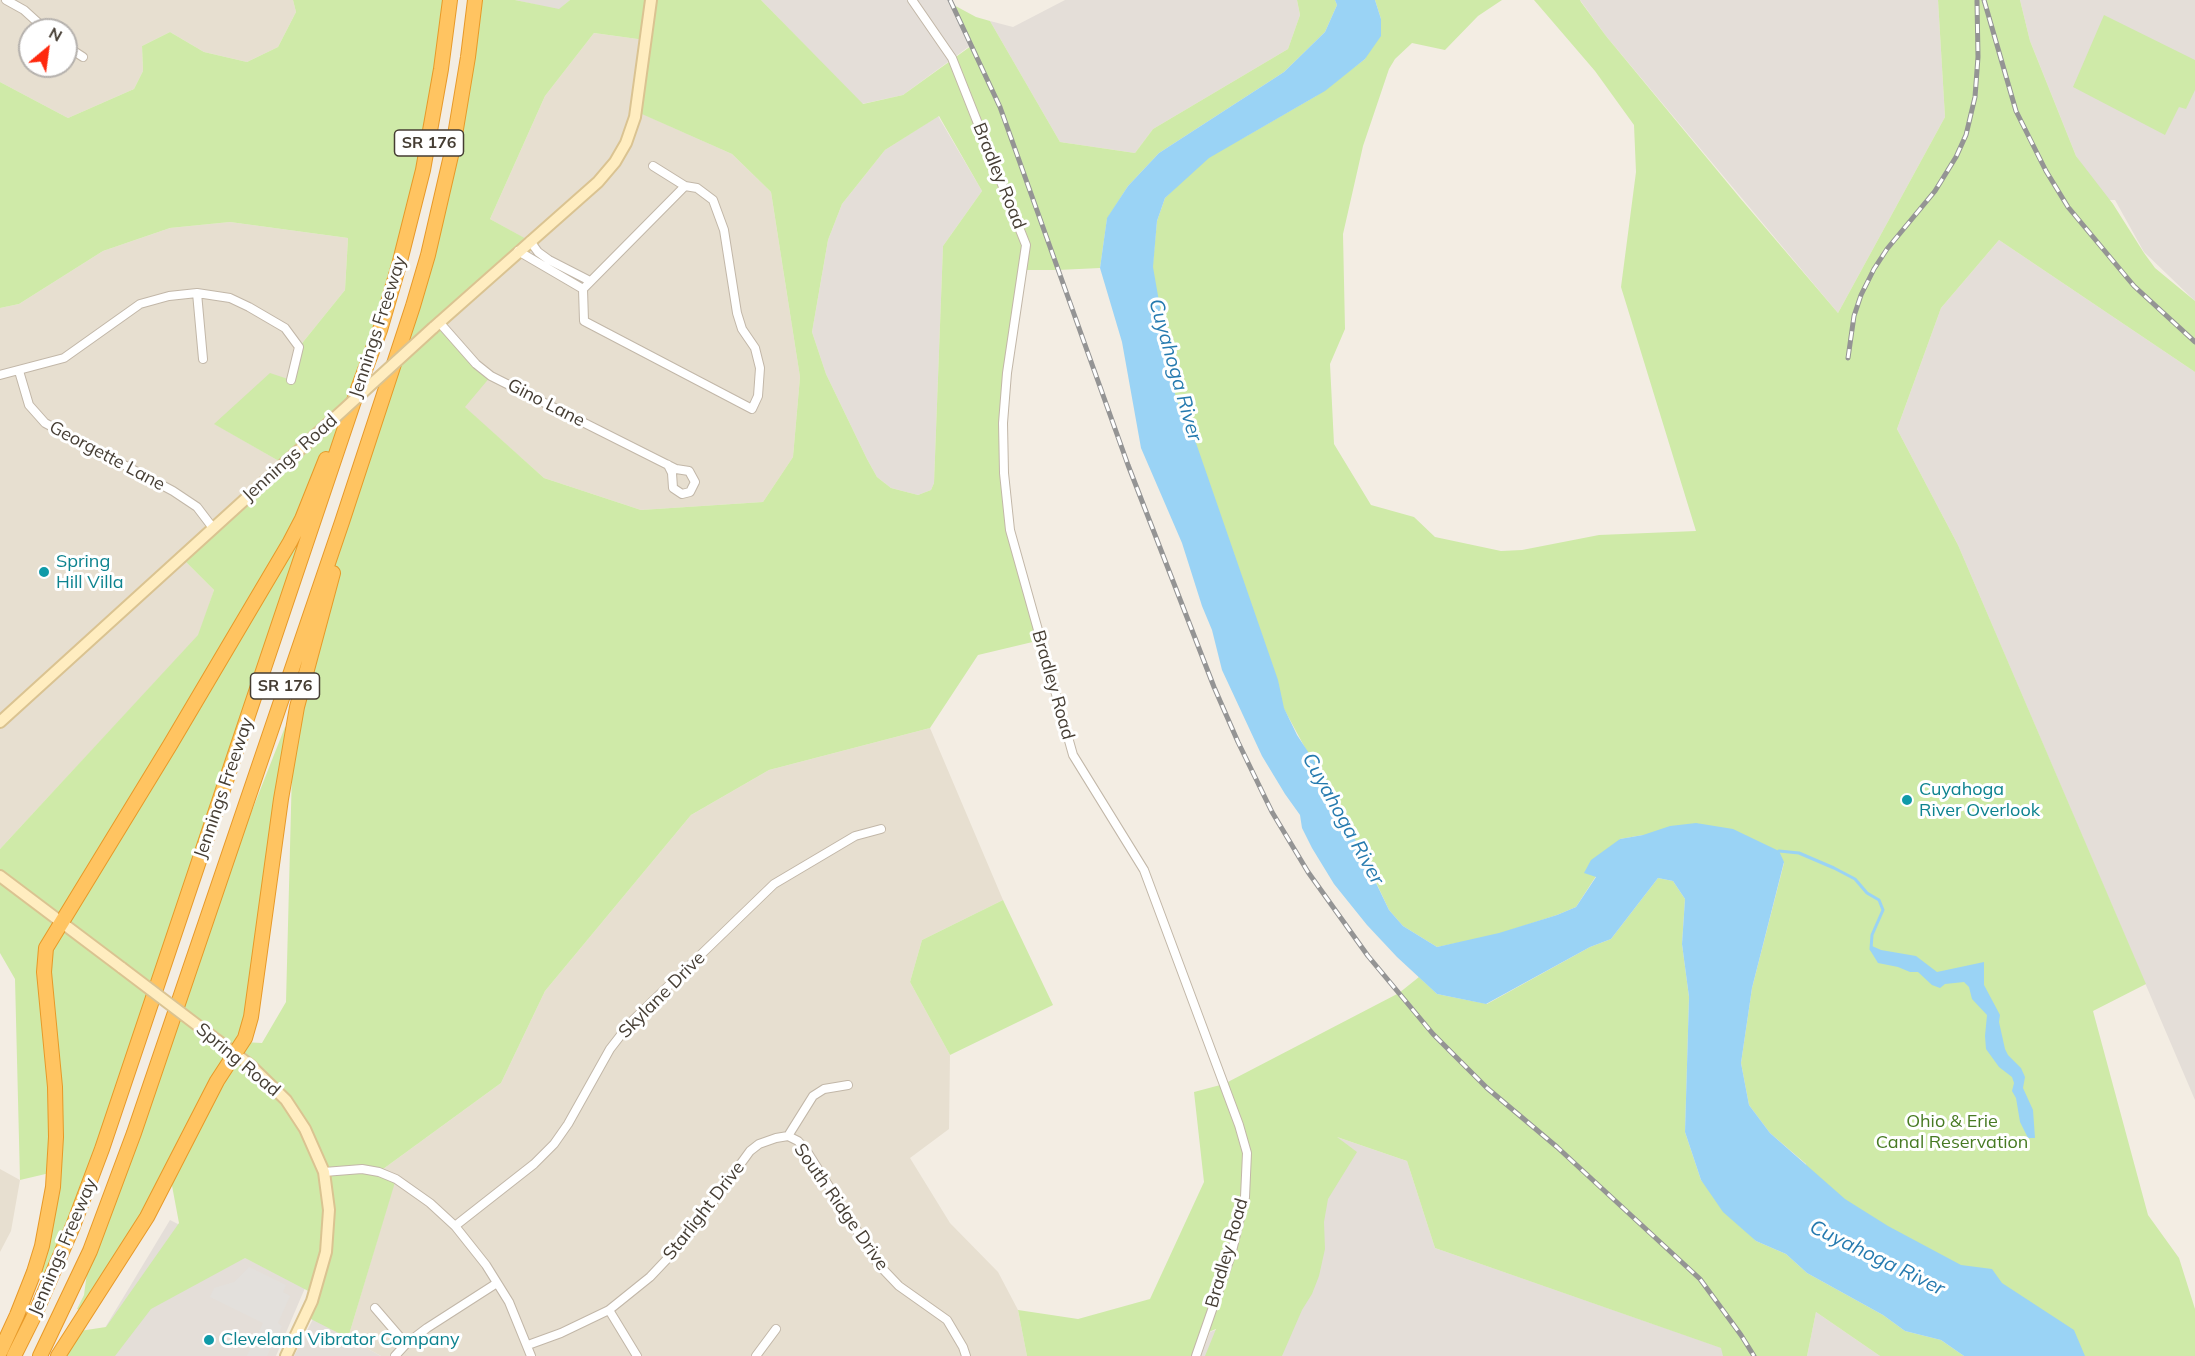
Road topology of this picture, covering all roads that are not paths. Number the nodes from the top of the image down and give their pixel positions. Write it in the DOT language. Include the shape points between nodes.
graph roads {
  1 [pos="6,0"];
  2 [pos="450,0"];
  3 [pos="475,0"];
  4 [pos="651,0"];
  5 [pos="912,0"];
  6 [pos="33,18"];
  7 [pos="78,54"];
  8 [pos="83,57"];
  9 [pos="653,166"];
  10 [pos="685,186"];
  11 [pos="530,241"];
  12 [pos="518,251"];
  13 [pos="590,281"];
  14 [pos="583,289"];
  15 [pos="197,293"];
  16 [pos="436,325"];
  17 [pos="203,359"];
  18 [pos="19,371"];
  19 [pos="0,375"];
  20 [pos="291,381"];
  21 [pos="359,386"];
  22 [pos="668,465"];
  23 [pos="342,522"];
  24 [pos="213,528"];
  25 [pos="0,722"];
  26 [pos="881,829"];
  27 [pos="0,876"];
  28 [pos="62,922"];
  29 [pos="236,1054"];
  30 [pos="848,1085"];
  31 [pos="788,1136"];
  32 [pos="324,1172"];
  33 [pos="455,1226"];
  34 [pos="497,1283"];
  35 [pos="375,1308"];
  36 [pos="609,1310"];
  37 [pos="776,1329"];
  38 [pos="406,1344"];
  39 [pos="528,1345"];
  40 [pos="0,1352"];
  41 [pos="14,1356"];
  42 [pos="40,1356"];
  43 [pos="58,1356"];
  44 [pos="286,1356"];
  45 [pos="395,1356"];
  46 [pos="531,1356"];
  47 [pos="637,1356"];
  48 [pos="756,1356"];
  49 [pos="966,1356"];
  50 [pos="1196,1356"];
  1 -- 6 [label="street"];
  2 -- 21 [label="highway, Jennings Freeway / SR 176" via="417,199 380,330"];
  3 -- 23 [label="highway, Jennings Freeway / SR 176" via="455,137 428,255"];
  4 -- 11 [label="street, Jennings Road" via="635,117 626,143 598,182"];
  5 -- 50 [label="street, Bradley Road" via="952,58 1026,245 1007,373 1004,473 1010,530 1073,755 1144,870 1247,1153 1245,1197 1231,1255"];
  7 -- 8 [label="street"];
  9 -- 10 [label="street"];
  10 -- 13 [label="street"];
  10 -- 14 [label="street" via="697,188 713,200 724,230 737,313 760,368 758,396 752,409 584,321"];
  11 -- 12 [label="street, Jennings Road"];
  11 -- 13 [label="street" via="549,260"];
  12 -- 14 [label="street"];
  12 -- 16 [label="street, Jennings Road"];
  13 -- 14 [label="street"];
  15 -- 17 [label="street"];
  15 -- 18 [label="street" via="140,304 64,358"];
  15 -- 20 [label="street" via="230,298 285,328 299,347"];
  16 -- 22 [label="street, Gino Lane" via="491,376"];
  16 -- 24 [label="street, Jennings Road, bridge"];
  18 -- 19 [label="street"];
  18 -- 24 [label="street, Georgette Lane" via="29,405 45,423 173,490 197,507"];
  21 -- 28 [label="highway" via="290,542"];
  21 -- 41 [label="highway, Jennings Freeway / SR 176" via="99,1158 74,1226"];
  23 -- 29 [label="highway" via="326,603 297,707 251,1017"];
  23 -- 42 [label="highway, Jennings Freeway / SR 176" via="111,1199"];
  24 -- 25 [label="street, Jennings Road"];
  26 -- 33 [label="street, Skylane Drive" via="855,836 774,884 631,1022 610,1049 555,1144"];
  27 -- 28 [label="street, Spring Road"];
  28 -- 29 [label="street, Spring Road, bridge"];
  28 -- 40 [label="highway" via="46,948 44,972 55,1087 53,1187 34,1272"];
  29 -- 32 [label="street, Spring Road" via="286,1100 305,1129"];
  29 -- 43 [label="highway" via="217,1082 147,1217"];
  30 -- 31 [label="street" via="824,1089 813,1096"];
  31 -- 36 [label="street, Starlight Drive" via="776,1137 750,1151 686,1239 650,1277"];
  31 -- 49 [label="street, South Ridge Drive" via="806,1150 878,1264 899,1286 947,1320"];
  32 -- 33 [label="street" via="362,1168 396,1179"];
  32 -- 44 [label="street, Spring Road" via="329,1210 326,1252 312,1301"];
  33 -- 34 [label="street"];
  34 -- 38 [label="street"];
  34 -- 39 [label="street"];
  35 -- 38 [label="street"];
  36 -- 39 [label="street, Starlight Drive"];
  36 -- 47 [label="street"];
  37 -- 48 [label="street"];
  38 -- 45 [label="street"];
  39 -- 46 [label="street"];
}
